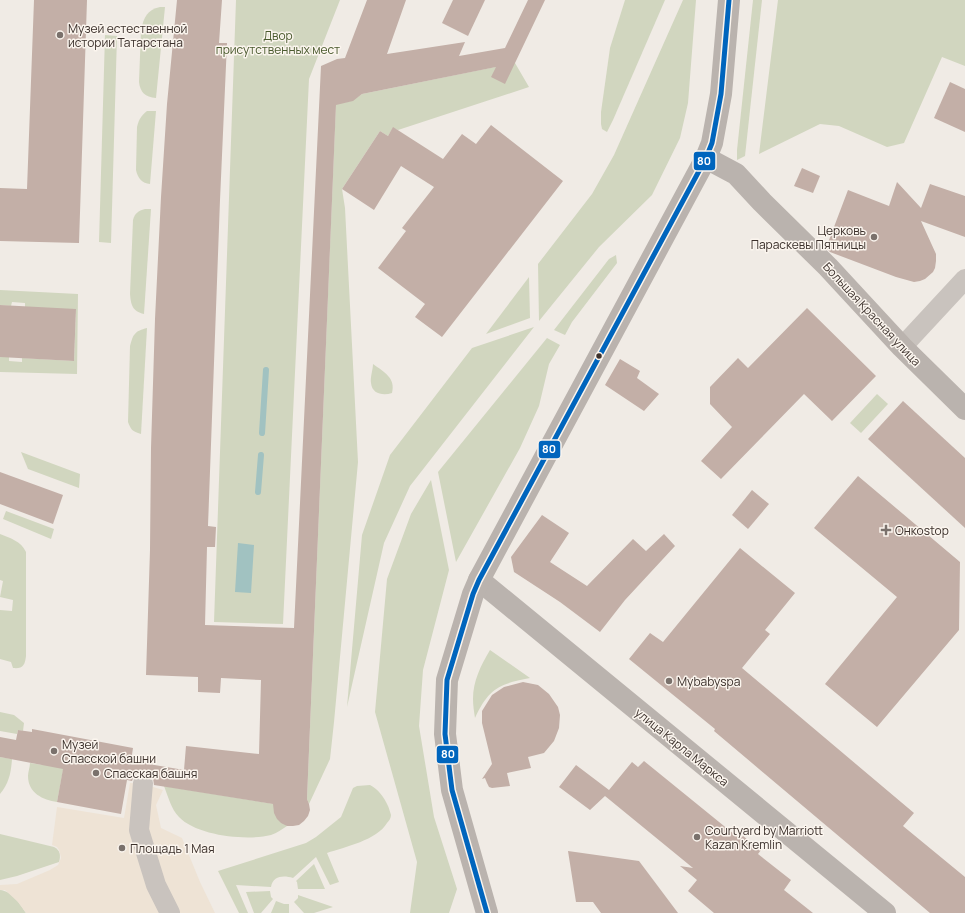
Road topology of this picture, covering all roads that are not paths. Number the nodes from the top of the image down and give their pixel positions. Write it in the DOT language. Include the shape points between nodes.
graph roads {
  1 [pos="729,0"];
  2 [pos="706,158"];
  3 [pos="965,279"];
  4 [pos="902,347"];
  5 [pos="965,409"];
  6 [pos="476,587"];
  7 [pos="143,783"];
  8 [pos="170,913"];
  9 [pos="486,913"];
  10 [pos="863,913"];
  11 [pos="885,913"];
  1 -- 2 [label="main road" via="721,94 712,143"];
  2 -- 4 [label="main road, Большая Красная улица" via="736,174"];
  2 -- 6 [label="main road"];
  3 -- 4 [label="street"];
  4 -- 5 [label="main road, Большая Красная улица"];
  6 -- 9 [label="main road" via="447,680 445,734 452,790"];
  6 -- 10 [label="main road, улица Карла Маркса"];
  6 -- 11 [label="main road, улица Карла Маркса"];
  7 -- 8 [label="street" via="139,830 156,885"];
}
